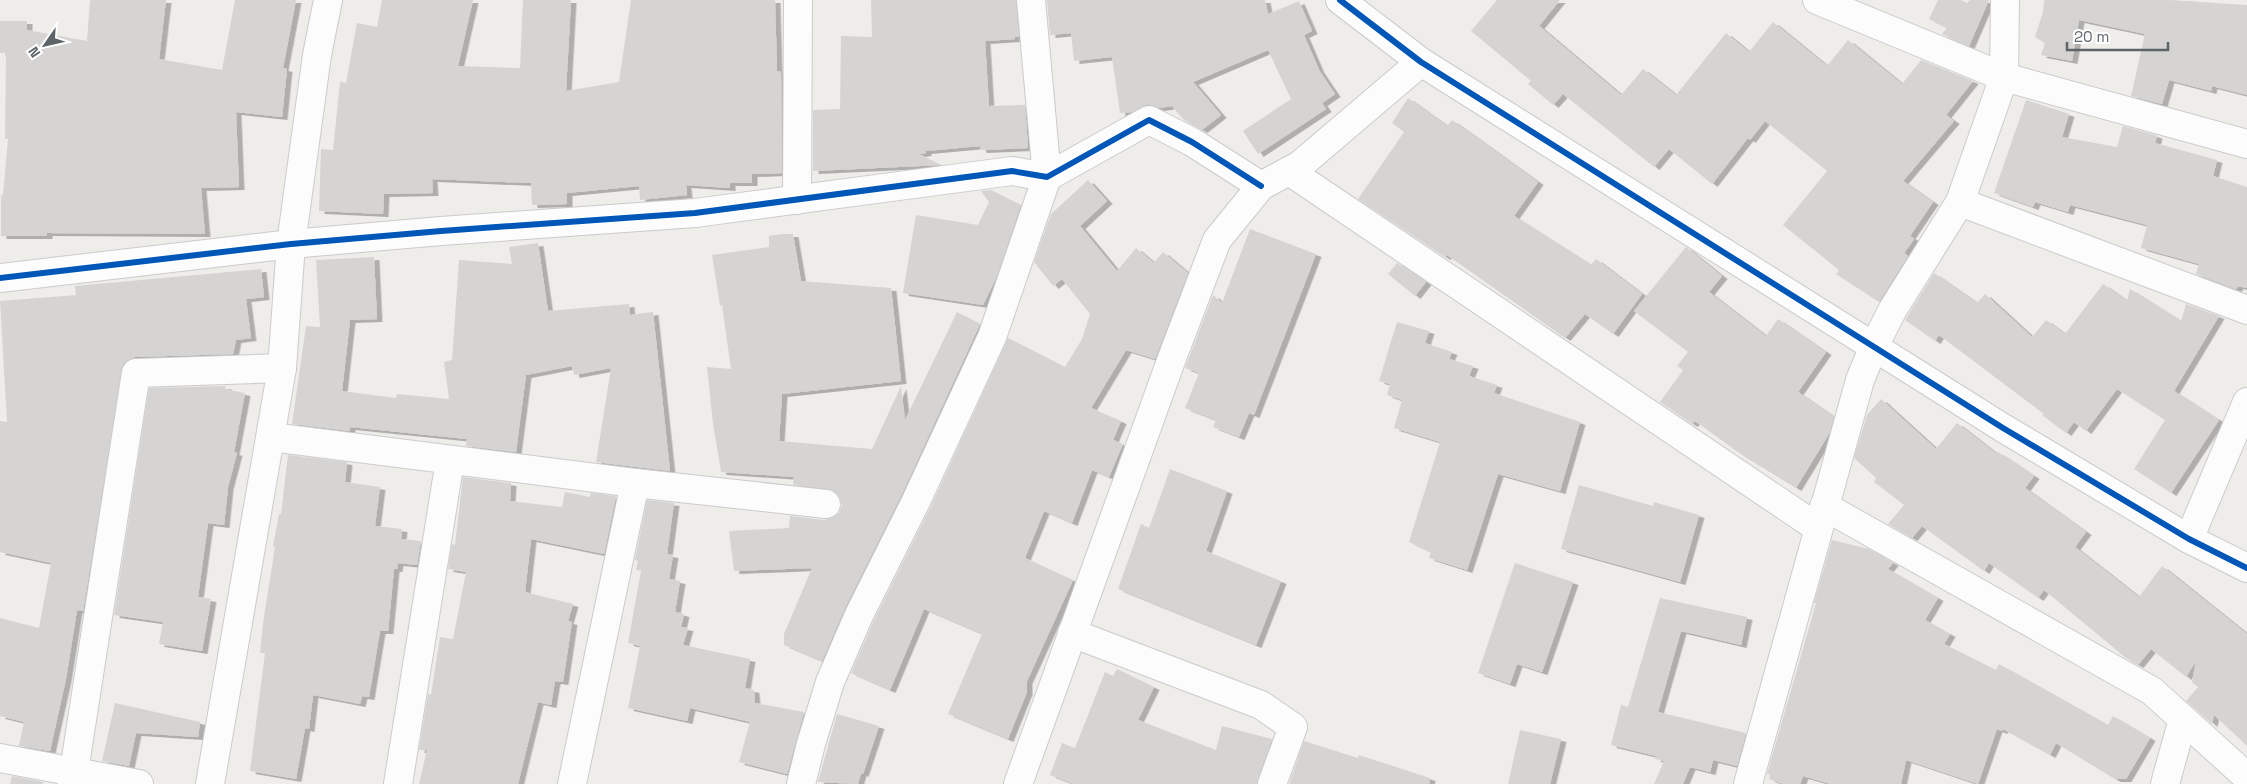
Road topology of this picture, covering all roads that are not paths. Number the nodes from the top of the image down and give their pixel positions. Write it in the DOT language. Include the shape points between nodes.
graph roads {
  1 [pos="328,0"];
  2 [pos="798,0"];
  3 [pos="1031,0"];
  4 [pos="1340,0"];
  5 [pos="1817,0"];
  6 [pos="2005,0"];
  7 [pos="1421,62"];
  8 [pos="2004,77"];
  9 [pos="2247,144"];
  10 [pos="1289,171"];
  11 [pos="1047,177"];
  12 [pos="1261,186"];
  13 [pos="797,200"];
  14 [pos="1960,202"];
  15 [pos="291,244"];
  16 [pos="0,278"];
  17 [pos="2247,310"];
  18 [pos="1874,346"];
  19 [pos="282,368"];
  20 [pos="2247,402"];
  21 [pos="271,437"];
  22 [pos="450,460"];
  23 [pos="634,483"];
  24 [pos="826,504"];
  25 [pos="1821,517"];
  26 [pos="2189,539"];
  27 [pos="2247,568"];
  28 [pos="1072,633"];
  29 [pos="2183,720"];
  30 [pos="0,758"];
  31 [pos="2247,777"];
  32 [pos="73,778"];
  33 [pos="139,784"];
  34 [pos="210,784"];
  35 [pos="398,784"];
  36 [pos="572,784"];
  37 [pos="801,784"];
  38 [pos="1018,784"];
  39 [pos="1272,784"];
  40 [pos="1748,784"];
  41 [pos="2165,784"];
  1 -- 15 [label="street" via="317,55"];
  2 -- 13 [label="street"];
  3 -- 11 [label="street"];
  4 -- 7 [label="street"];
  5 -- 8 [label="street"];
  6 -- 8 [label="street"];
  7 -- 10 [label="street"];
  7 -- 18 [label="street"];
  8 -- 9 [label="street"];
  8 -- 14 [label="street"];
  10 -- 12 [label="street"];
  10 -- 25 [label="street"];
  11 -- 12 [label="street" via="1149,120 1192,142"];
  11 -- 13 [label="street" via="1012,171"];
  11 -- 37 [label="street" via="992,337 830,682"];
  12 -- 28 [label="street" via="1217,240"];
  13 -- 15 [label="street" via="695,213"];
  14 -- 17 [label="street"];
  14 -- 18 [label="street" via="1893,309"];
  15 -- 16 [label="street"];
  15 -- 19 [label="street"];
  18 -- 25 [label="street" via="1860,380"];
  18 -- 26 [label="street" via="2003,428"];
  19 -- 21 [label="street"];
  19 -- 32 [label="street" via="136,373"];
  20 -- 26 [label="street"];
  21 -- 22 [label="street"];
  21 -- 34 [label="street"];
  22 -- 23 [label="street"];
  22 -- 35 [label="street"];
  23 -- 24 [label="street"];
  23 -- 36 [label="street"];
  25 -- 29 [label="street" via="2152,690"];
  25 -- 40 [label="street"];
  26 -- 27 [label="street"];
  28 -- 38 [label="street"];
  28 -- 39 [label="street" via="1261,705 1292,727"];
  29 -- 31 [label="street"];
  29 -- 41 [label="street"];
  30 -- 32 [label="street"];
  32 -- 33 [label="street"];
}
